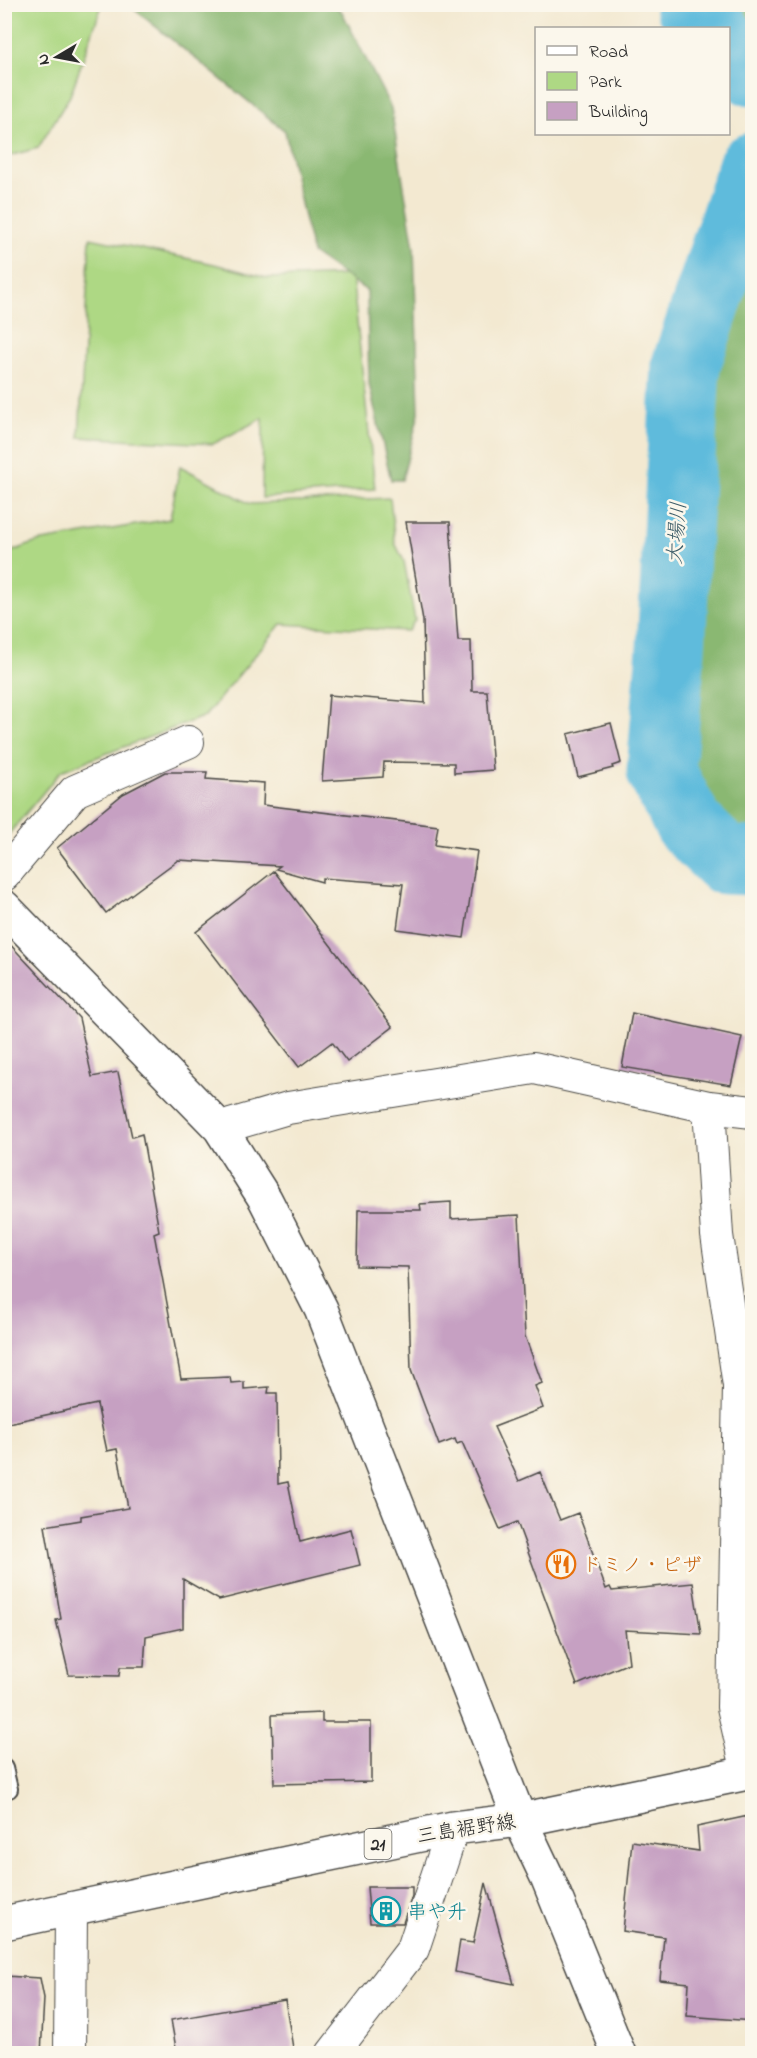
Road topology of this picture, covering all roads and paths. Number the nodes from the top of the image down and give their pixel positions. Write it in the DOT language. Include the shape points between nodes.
graph roads {
  1 [pos="188,742"];
  2 [pos="4,875"];
  3 [pos="4,907"];
  4 [pos="709,1107"];
  5 [pos="753,1112"];
  6 [pos="220,1128"];
  7 [pos="4,1768"];
  8 [pos="750,1772"];
  9 [pos="4,1790"];
  10 [pos="520,1820"];
  11 [pos="453,1828"];
  12 [pos="71,1909"];
  13 [pos="4,1923"];
  14 [pos="70,2054"];
  15 [pos="332,2054"];
  16 [pos="619,2054"];
  1 -- 2 [label="street" via="75,791"];
  3 -- 6 [label="street"];
  4 -- 5 [label="street"];
  4 -- 6 [label="street" via="534,1068 288,1108"];
  4 -- 8 [label="street" via="717,1235 739,1386 734,1707"];
  6 -- 10 [label="street" via="264,1199 321,1309"];
  7 -- 9 [label="lane" via="9,1789"];
  8 -- 10 [label="street, 三島裾野線 / 21"];
  10 -- 11 [label="street, 三島裾野線 / 21"];
  10 -- 16 [label="street"];
  11 -- 12 [label="street, 三島裾野線 / 21"];
  11 -- 15 [label="street" via="413,1949"];
  12 -- 13 [label="street, 三島裾野線 / 21"];
  12 -- 14 [label="street"];
}
